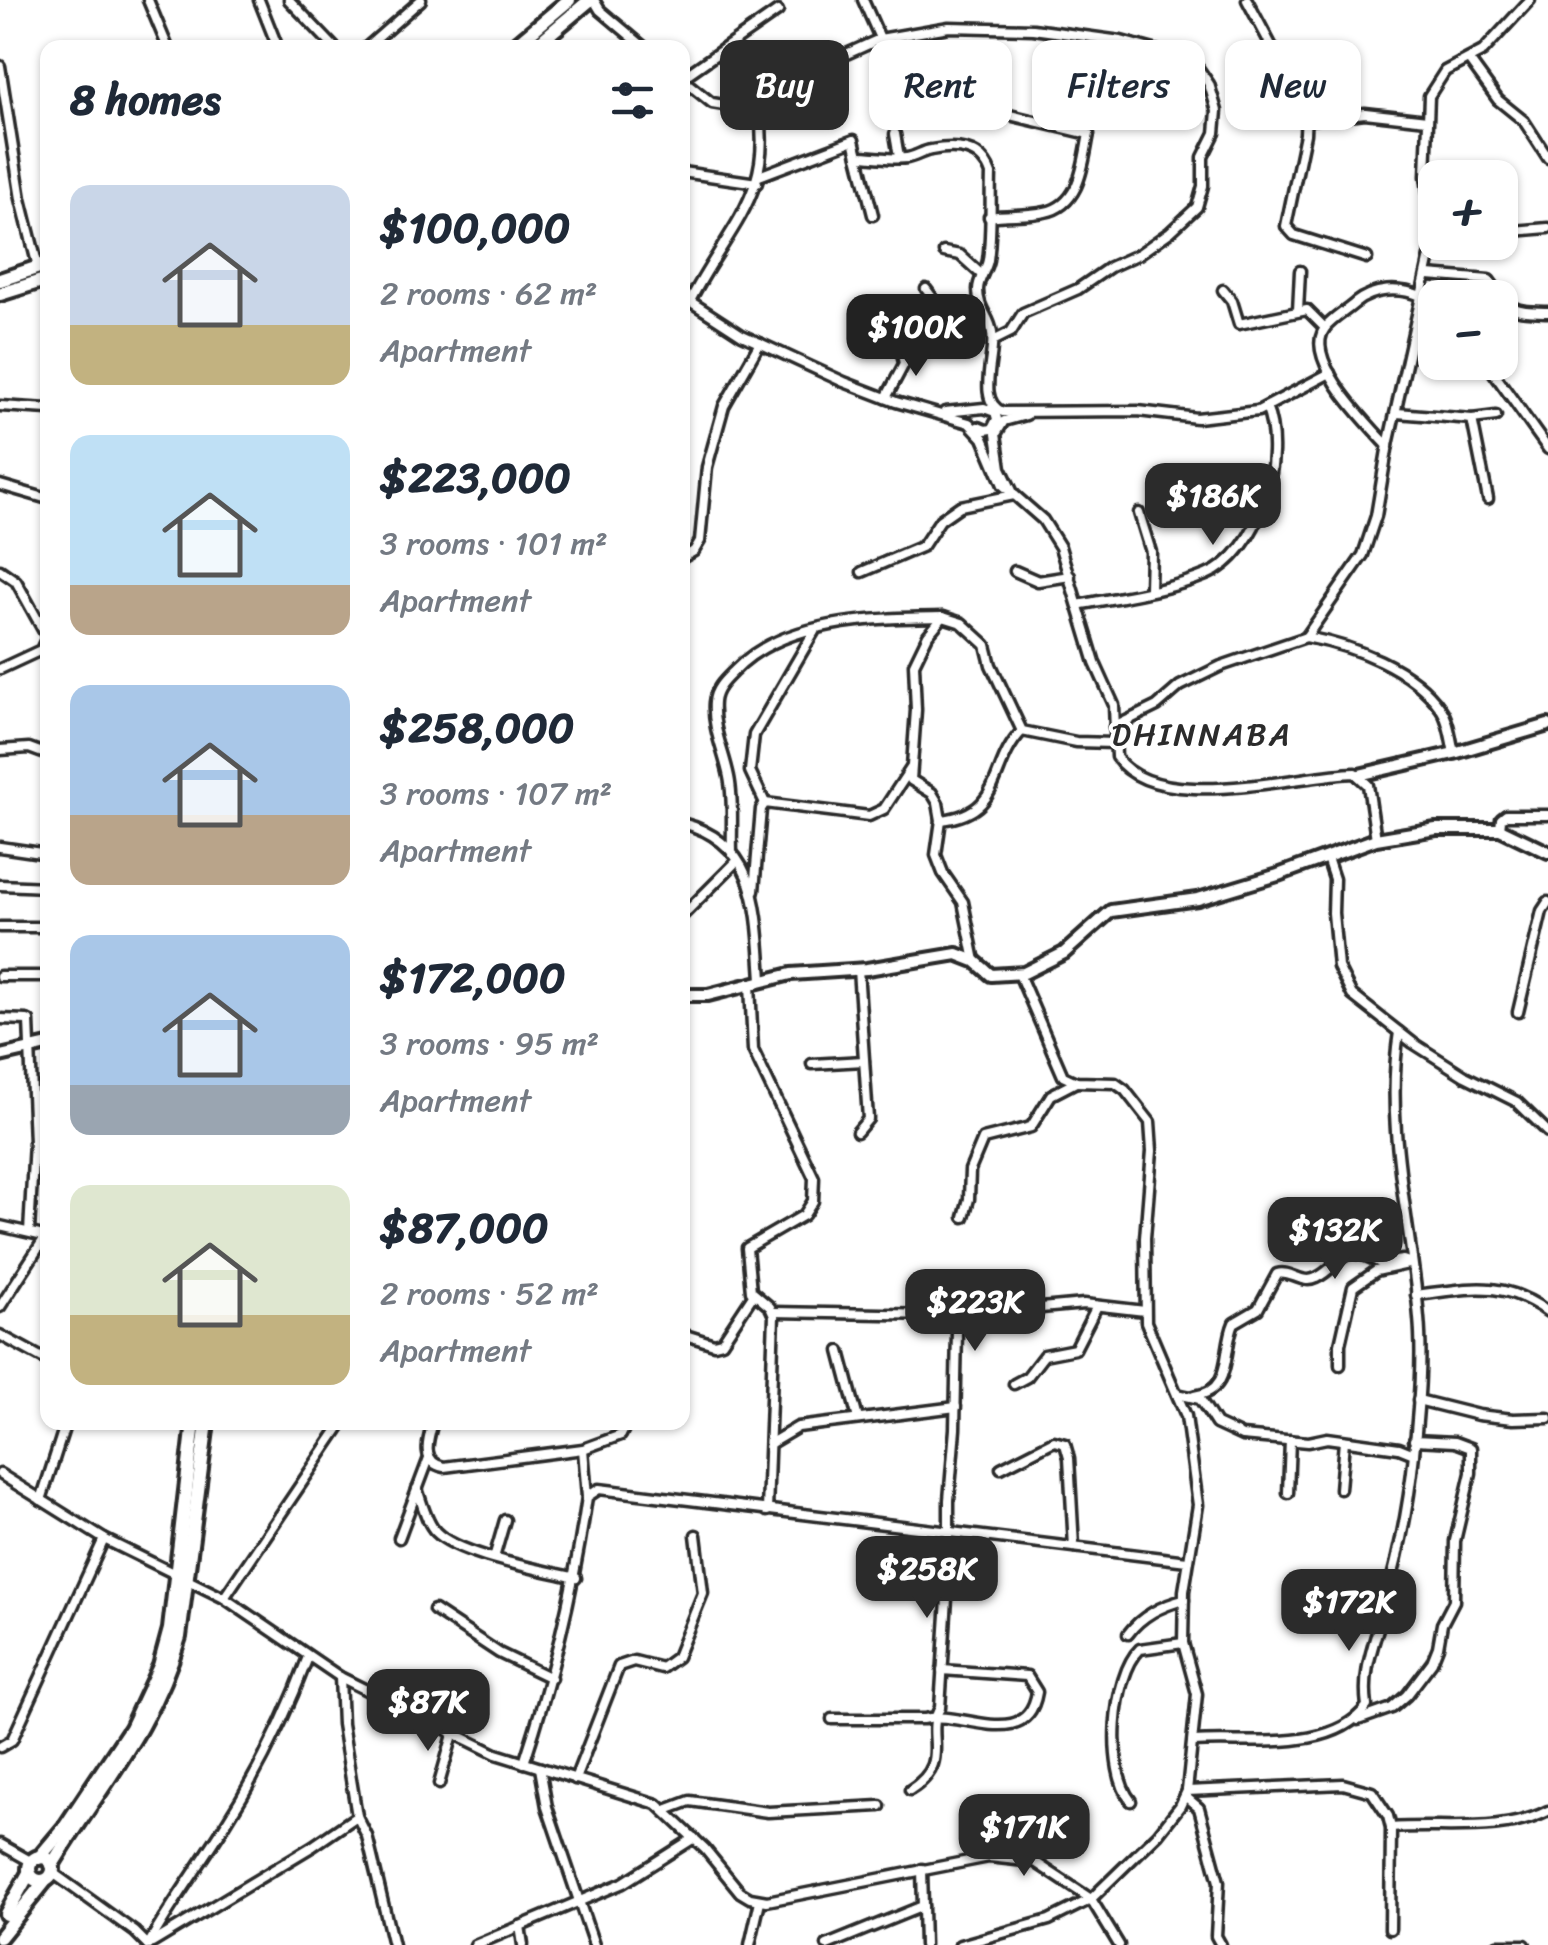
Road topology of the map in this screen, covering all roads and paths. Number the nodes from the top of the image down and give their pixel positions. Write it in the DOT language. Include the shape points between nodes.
graph roads {
  1 [pos="148,0"];
  2 [pos="259,0"];
  3 [pos="289,0"];
  4 [pos="421,0"];
  5 [pos="569,0"];
  6 [pos="592,0"];
  7 [pos="864,0"];
  8 [pos="1247,0"];
  9 [pos="1530,0"];
  10 [pos="778,11"];
  11 [pos="880,39"];
  12 [pos="165,40"];
  13 [pos="275,40"];
  14 [pos="327,40"];
  15 [pos="375,40"];
  16 [pos="522,40"];
  17 [pos="543,40"];
  18 [pos="636,40"];
  19 [pos="1269,40"];
  20 [pos="849,53"];
  21 [pos="1469,60"];
  22 [pos="0,66"];
  23 [pos="690,73"];
  24 [pos="690,85"];
  25 [pos="720,106"];
  26 [pos="1361,113"];
  27 [pos="1427,120"];
  28 [pos="762,130"];
  29 [pos="1305,130"];
  30 [pos="895,134"];
  31 [pos="858,156"];
  32 [pos="899,158"];
  33 [pos="1548,158"];
  34 [pos="1426,160"];
  35 [pos="690,173"];
  36 [pos="758,179"];
  37 [pos="873,216"];
  38 [pos="990,218"];
  39 [pos="1548,228"];
  40 [pos="1518,230"];
  41 [pos="944,252"];
  42 [pos="1367,258"];
  43 [pos="40,260"];
  44 [pos="1430,260"];
  45 [pos="40,267"];
  46 [pos="1300,270"];
  47 [pos="982,275"];
  48 [pos="1428,275"];
  49 [pos="0,280"];
  50 [pos="1426,280"];
  51 [pos="1489,280"];
  52 [pos="40,282"];
  53 [pos="926,289"];
  54 [pos="1223,290"];
  55 [pos="690,292"];
  56 [pos="0,294"];
  57 [pos="1418,295"];
  58 [pos="690,300"];
  59 [pos="1418,310"];
  60 [pos="1518,310"];
  61 [pos="1298,311"];
  62 [pos="981,312"];
  63 [pos="1548,312"];
  64 [pos="1325,328"];
  65 [pos="993,341"];
  66 [pos="760,343"];
  67 [pos="902,353"];
  68 [pos="1330,373"];
  69 [pos="989,376"];
  70 [pos="1499,380"];
  71 [pos="886,398"];
  72 [pos="0,406"];
  73 [pos="1266,407"];
  74 [pos="40,408"];
  75 [pos="973,411"];
  76 [pos="1054,411"];
  77 [pos="1396,412"];
  78 [pos="934,413"];
  79 [pos="1496,416"];
  80 [pos="1472,419"];
  81 [pos="969,423"];
  82 [pos="1388,446"];
  83 [pos="1548,449"];
  84 [pos="0,485"];
  85 [pos="1014,495"];
  86 [pos="40,497"];
  87 [pos="1488,499"];
  88 [pos="1139,512"];
  89 [pos="690,553"];
  90 [pos="0,570"];
  91 [pos="1015,571"];
  92 [pos="862,572"];
  93 [pos="1070,576"];
  94 [pos="1150,589"];
  95 [pos="1078,604"];
  96 [pos="40,611"];
  97 [pos="34,612"];
  98 [pos="943,617"];
  99 [pos="40,622"];
  100 [pos="814,630"];
  101 [pos="1306,637"];
  102 [pos="40,649"];
  103 [pos="0,670"];
  104 [pos="1548,725"];
  105 [pos="1114,727"];
  106 [pos="1022,730"];
  107 [pos="1114,743"];
  108 [pos="0,750"];
  109 [pos="40,752"];
  110 [pos="1454,754"];
  111 [pos="912,766"];
  112 [pos="1358,775"];
  113 [pos="765,803"];
  114 [pos="1548,815"];
  115 [pos="941,820"];
  116 [pos="690,826"];
  117 [pos="1500,829"];
  118 [pos="1376,839"];
  119 [pos="0,847"];
  120 [pos="1548,852"];
  121 [pos="40,853"];
  122 [pos="735,857"];
  123 [pos="1328,858"];
  124 [pos="0,885"];
  125 [pos="40,888"];
  126 [pos="754,891"];
  127 [pos="1548,902"];
  128 [pos="690,907"];
  129 [pos="0,927"];
  130 [pos="40,927"];
  131 [pos="974,961"];
  132 [pos="858,969"];
  133 [pos="1019,974"];
  134 [pos="0,976"];
  135 [pos="40,976"];
  136 [pos="756,981"];
  137 [pos="690,995"];
  138 [pos="1518,1012"];
  139 [pos="0,1019"];
  140 [pos="1399,1032"];
  141 [pos="40,1046"];
  142 [pos="32,1048"];
  143 [pos="0,1056"];
  144 [pos="864,1061"];
  145 [pos="812,1064"];
  146 [pos="1076,1082"];
  147 [pos="857,1132"];
  148 [pos="1548,1132"];
  149 [pos="964,1217"];
  150 [pos="0,1226"];
  151 [pos="29,1232"];
  152 [pos="40,1235"];
  153 [pos="40,1245"];
  154 [pos="1412,1263"];
  155 [pos="753,1295"];
  156 [pos="1416,1295"];
  157 [pos="3,1297"];
  158 [pos="1096,1306"];
  159 [pos="0,1307"];
  160 [pos="1145,1311"];
  161 [pos="773,1312"];
  162 [pos="1548,1312"];
  163 [pos="964,1324"];
  164 [pos="0,1335"];
  165 [pos="690,1336"];
  166 [pos="840,1351"];
  167 [pos="40,1357"];
  168 [pos="1340,1365"];
  169 [pos="1014,1384"];
  170 [pos="1178,1394"];
  171 [pos="1194,1396"];
  172 [pos="1418,1400"];
  173 [pos="956,1407"];
  174 [pos="1548,1418"];
  175 [pos="858,1419"];
  176 [pos="63,1430"];
  177 [pos="193,1430"];
  178 [pos="206,1430"];
  179 [pos="338,1430"];
  180 [pos="431,1430"];
  181 [pos="623,1430"];
  182 [pos="1290,1440"];
  183 [pos="1414,1440"];
  184 [pos="1344,1441"];
  185 [pos="770,1443"];
  186 [pos="583,1449"];
  187 [pos="1414,1454"];
  188 [pos="429,1458"];
  189 [pos="1000,1468"];
  190 [pos="0,1474"];
  191 [pos="417,1489"];
  192 [pos="1340,1489"];
  193 [pos="1288,1493"];
  194 [pos="587,1497"];
  195 [pos="41,1500"];
  196 [pos="767,1511"];
  197 [pos="505,1520"];
  198 [pos="949,1532"];
  199 [pos="696,1535"];
  200 [pos="399,1538"];
  201 [pos="104,1539"];
  202 [pos="1074,1547"];
  203 [pos="494,1558"];
  204 [pos="1187,1561"];
  205 [pos="181,1577"];
  206 [pos="576,1578"];
  207 [pos="224,1598"];
  208 [pos="1184,1600"];
  209 [pos="434,1610"];
  210 [pos="1128,1634"];
  211 [pos="1183,1644"];
  212 [pos="308,1656"];
  213 [pos="942,1670"];
  214 [pos="340,1677"];
  215 [pos="551,1678"];
  216 [pos="934,1716"];
  217 [pos="832,1719"];
  218 [pos="1357,1720"];
  219 [pos="454,1731"];
  220 [pos="1194,1742"];
  221 [pos="0,1747"];
  222 [pos="524,1762"];
  223 [pos="540,1768"];
  224 [pos="575,1779"];
  225 [pos="438,1784"];
  226 [pos="910,1790"];
  227 [pos="1186,1794"];
  228 [pos="1131,1800"];
  229 [pos="880,1806"];
  230 [pos="666,1810"];
  231 [pos="1548,1811"];
  232 [pos="356,1816"];
  233 [pos="1391,1828"];
  234 [pos="694,1838"];
  235 [pos="0,1844"];
  236 [pos="33,1864"];
  237 [pos="922,1869"];
  238 [pos="50,1873"];
  239 [pos="1091,1899"];
  240 [pos="760,1901"];
  241 [pos="579,1903"];
  242 [pos="923,1906"];
  243 [pos="0,1922"];
  244 [pos="520,1926"];
  245 [pos="1390,1929"];
  246 [pos="0,1937"];
  247 [pos="148,1945"];
  248 [pos="392,1945"];
  249 [pos="475,1945"];
  250 [pos="524,1945"];
  251 [pos="594,1945"];
  252 [pos="750,1945"];
  253 [pos="827,1945"];
  254 [pos="924,1945"];
  255 [pos="960,1945"];
  256 [pos="1119,1945"];
  257 [pos="1220,1945"];
  258 [pos="1497,1945"];
  259 [pos="1525,1945"];
  1 -- 12 [label="street"];
  2 -- 13 [label="street"];
  3 -- 14 [label="street"];
  4 -- 15 [label="street"];
  5 -- 16 [label="main road"];
  6 -- 17 [label="main road"];
  6 -- 18 [label="street"];
  7 -- 11 [label="street"];
  8 -- 19 [label="street"];
  9 -- 21 [label="street"];
  10 -- 23 [label="street"];
  11 -- 20 [label="street"];
  11 -- 38 [label="street" via="899,81 916,94 1090,134 1078,186 1059,208"];
  11 -- 65 [label="street" via="949,28 1121,40 1192,64 1209,84 1215,133 1202,157 1196,207 1139,254 1023,313 1011,332"];
  21 -- 27 [label="street" via="1435,82"];
  21 -- 33 [label="street"];
  22 -- 43 [label="street" via="21,199"];
  24 -- 25 [label="street"];
  26 -- 27 [label="street"];
  27 -- 34 [label="street"];
  28 -- 36 [label="street"];
  29 -- 42 [label="street" via="1286,226 1294,236"];
  30 -- 32 [label="street"];
  31 -- 32 [label="street"];
  31 -- 36 [label="street" via="854,140"];
  31 -- 37 [label="street"];
  32 -- 38 [label="street" via="930,150 975,151 991,174"];
  35 -- 36 [label="street"];
  36 -- 55 [label="street" via="741,218"];
  38 -- 47 [label="street"];
  39 -- 40 [label="street"];
  41 -- 47 [label="street"];
  44 -- 48 [label="street"];
  45 -- 49 [label="main road"];
  46 -- 61 [label="street"];
  47 -- 62 [label="street"];
  48 -- 50 [label="street"];
  48 -- 51 [label="street"];
  52 -- 56 [label="main road"];
  53 -- 62 [label="street" via="944,315"];
  54 -- 61 [label="street" via="1240,324"];
  57 -- 64 [label="street" via="1375,292"];
  58 -- 66 [label="street"];
  59 -- 77 [label="street"];
  60 -- 63 [label="street"];
  61 -- 64 [label="street" via="1307,310"];
  62 -- 65 [label="street"];
  64 -- 68 [label="street" via="1321,348"];
  65 -- 69 [label="street"];
  66 -- 71 [label="street"];
  66 -- 89 [label="street" via="724,406 707,467 700,541"];
  67 -- 71 [label="street" via="904,364"];
  68 -- 73 [label="street"];
  68 -- 82 [label="street"];
  69 -- 75 [label="street"];
  69 -- 76 [label="street" via="996,410"];
  70 -- 83 [label="street"];
  71 -- 78 [label="street"];
  72 -- 74 [label="street"];
  73 -- 76 [label="street" via="1196,418"];
  73 -- 94 [label="street" via="1272,476 1240,546 1206,575"];
  75 -- 78 [label="street"];
  75 -- 81 [label="street" via="992,409 997,423 986,430"];
  76 -- 85 [label="street" via="998,426 997,453"];
  77 -- 80 [label="street"];
  77 -- 82 [label="street"];
  78 -- 81 [label="street"];
  79 -- 80 [label="street"];
  80 -- 87 [label="street"];
  81 -- 85 [label="street"];
  82 -- 101 [label="street" via="1363,555"];
  84 -- 86 [label="street"];
  85 -- 92 [label="street" via="960,506 940,520 923,546"];
  85 -- 93 [label="street" via="1052,532"];
  88 -- 94 [label="street" via="1150,552"];
  90 -- 97 [label="street" via="12,576"];
  91 -- 93 [label="street" via="1038,581"];
  93 -- 95 [label="street"];
  94 -- 95 [label="street"];
  95 -- 105 [label="street" via="1114,704"];
  96 -- 97 [label="street"];
  97 -- 99 [label="street"];
  98 -- 100 [label="street"];
  98 -- 106 [label="street" via="962,623 986,646"];
  98 -- 111 [label="street" via="914,664"];
  100 -- 113 [label="street" via="754,735 750,771"];
  100 -- 122 [label="street" via="754,652 717,690 714,709 730,782"];
  101 -- 105 [label="street" via="1221,666"];
  101 -- 110 [label="street" via="1340,643 1409,676 1442,710"];
  102 -- 103 [label="street"];
  104 -- 110 [label="street"];
  105 -- 107 [label="street"];
  106 -- 107 [label="street"];
  106 -- 115 [label="street" via="1010,743 990,796 960,818"];
  107 -- 112 [label="street" via="1132,775 1174,785"];
  108 -- 109 [label="street"];
  110 -- 112 [label="street"];
  111 -- 113 [label="street" via="884,809 868,816"];
  111 -- 115 [label="street" via="911,780 935,798"];
  112 -- 118 [label="street" via="1368,785"];
  113 -- 126 [label="street"];
  114 -- 117 [label="street" via="1506,815"];
  115 -- 131 [label="street" via="936,855 962,902"];
  116 -- 122 [label="street" via="716,836"];
  117 -- 118 [label="street" via="1436,829"];
  117 -- 120 [label="street"];
  118 -- 123 [label="street"];
  119 -- 121 [label="street"];
  122 -- 126 [label="street"];
  122 -- 128 [label="street"];
  123 -- 133 [label="street" via="1198,899 1110,911 1064,953"];
  123 -- 140 [label="street" via="1340,975 1352,995"];
  124 -- 125 [label="street"];
  126 -- 136 [label="street"];
  127 -- 138 [label="street"];
  129 -- 130 [label="street"];
  131 -- 132 [label="street" via="958,954"];
  131 -- 133 [label="street" via="992,975"];
  132 -- 136 [label="street"];
  132 -- 144 [label="street"];
  133 -- 146 [label="street" via="1063,1076"];
  134 -- 135 [label="street"];
  136 -- 137 [label="street"];
  136 -- 155 [label="street" via="753,1050 814,1178 804,1214 747,1248"];
  139 -- 142 [label="street" via="28,1021"];
  140 -- 148 [label="street" via="1517,1102"];
  140 -- 154 [label="street" via="1392,1103"];
  141 -- 142 [label="street"];
  142 -- 143 [label="street"];
  142 -- 151 [label="street"];
  144 -- 145 [label="street"];
  144 -- 147 [label="street" via="868,1120"];
  146 -- 149 [label="street" via="1051,1095 1031,1127 982,1140"];
  146 -- 160 [label="street" via="1115,1083 1150,1122"];
  150 -- 151 [label="street"];
  151 -- 152 [label="street"];
  153 -- 157 [label="street"];
  154 -- 156 [label="street"];
  154 -- 168 [label="street" via="1376,1271 1354,1287"];
  154 -- 171 [label="street" via="1380,1263 1356,1254 1340,1256 1316,1278 1277,1274 1258,1309 1231,1330 1223,1378 1212,1391"];
  155 -- 161 [label="street"];
  155 -- 165 [label="street" via="722,1342"];
  156 -- 162 [label="street" via="1492,1286"];
  156 -- 172 [label="street"];
  157 -- 159 [label="street"];
  158 -- 160 [label="street"];
  158 -- 163 [label="street" via="1041,1308"];
  158 -- 169 [label="street" via="1074,1350 1044,1355"];
  160 -- 170 [label="street"];
  161 -- 163 [label="street" via="938,1315"];
  161 -- 185 [label="street"];
  163 -- 173 [label="street" via="957,1331"];
  164 -- 167 [label="street"];
  166 -- 175 [label="street"];
  170 -- 171 [label="street"];
  170 -- 204 [label="street" via="1198,1504"];
  171 -- 182 [label="street" via="1227,1431"];
  172 -- 174 [label="street" via="1478,1415"];
  172 -- 183 [label="street"];
  173 -- 175 [label="street"];
  173 -- 198 [label="street"];
  175 -- 185 [label="street" via="796,1428"];
  176 -- 195 [label="street"];
  177 -- 205 [label="main road"];
  178 -- 205 [label="main road"];
  179 -- 207 [label="street"];
  180 -- 188 [label="street"];
  181 -- 186 [label="street"];
  182 -- 184 [label="street"];
  182 -- 193 [label="street"];
  183 -- 187 [label="street"];
  183 -- 218 [label="street" via="1471,1448 1454,1601 1432,1662 1406,1695 1392,1708"];
  184 -- 187 [label="street"];
  184 -- 192 [label="street"];
  185 -- 196 [label="street"];
  186 -- 188 [label="street" via="444,1467"];
  186 -- 194 [label="street"];
  187 -- 218 [label="street" via="1389,1587 1368,1657 1367,1706"];
  188 -- 191 [label="street"];
  189 -- 202 [label="street" via="1064,1442"];
  190 -- 195 [label="street"];
  191 -- 200 [label="street"];
  191 -- 203 [label="street" via="432,1529"];
  194 -- 196 [label="street" via="604,1489"];
  194 -- 206 [label="street"];
  195 -- 201 [label="street"];
  196 -- 198 [label="street"];
  197 -- 203 [label="street"];
  198 -- 202 [label="street"];
  198 -- 213 [label="street"];
  199 -- 224 [label="street" via="703,1593 677,1657 662,1668 634,1660 619,1666"];
  201 -- 205 [label="street"];
  201 -- 221 [label="street" via="12,1740"];
  202 -- 204 [label="street"];
  203 -- 206 [label="street"];
  204 -- 208 [label="street"];
  205 -- 207 [label="street"];
  205 -- 236 [label="main road" via="166,1646 142,1709"];
  205 -- 238 [label="main road" via="179,1637 147,1720"];
  206 -- 215 [label="street"];
  207 -- 212 [label="street"];
  208 -- 210 [label="street" via="1163,1606"];
  208 -- 211 [label="street"];
  209 -- 215 [label="street"];
  211 -- 220 [label="street" via="1197,1694"];
  211 -- 228 [label="street" via="1140,1649 1124,1678 1117,1772"];
  212 -- 214 [label="street"];
  212 -- 247 [label="street" via="258,1766"];
  213 -- 216 [label="street"];
  213 -- 216 [label="street" via="1026,1675 1036,1696 1022,1721 975,1724"];
  214 -- 219 [label="street"];
  214 -- 232 [label="street"];
  215 -- 222 [label="street"];
  216 -- 217 [label="street"];
  216 -- 226 [label="street" via="936,1755"];
  218 -- 220 [label="street" via="1322,1736"];
  219 -- 222 [label="street"];
  219 -- 225 [label="street"];
  220 -- 227 [label="street"];
  222 -- 223 [label="street"];
  223 -- 224 [label="street"];
  223 -- 241 [label="street"];
  224 -- 230 [label="street"];
  227 -- 233 [label="street" via="1343,1784 1372,1792"];
  227 -- 239 [label="street" via="1158,1834"];
  227 -- 257 [label="street" via="1199,1808 1219,1882"];
  229 -- 230 [label="street" via="768,1812 690,1802"];
  230 -- 234 [label="street"];
  231 -- 233 [label="street" via="1487,1827"];
  232 -- 247 [label="street"];
  232 -- 248 [label="street" via="368,1836"];
  233 -- 245 [label="street"];
  234 -- 240 [label="street" via="740,1892"];
  234 -- 241 [label="street"];
  235 -- 236 [label="street"];
  236 -- 238 [label="main road" via="47,1859"];
  236 -- 238 [label="main road" via="37,1881"];
  236 -- 243 [label="main road"];
  237 -- 239 [label="street" via="989,1857 1034,1862"];
  237 -- 240 [label="street"];
  237 -- 242 [label="street"];
  238 -- 246 [label="main road"];
  238 -- 247 [label="street"];
  239 -- 255 [label="street" via="1050,1920"];
  239 -- 256 [label="street"];
  240 -- 252 [label="street"];
  241 -- 244 [label="street"];
  241 -- 251 [label="street"];
  242 -- 253 [label="street"];
  242 -- 254 [label="street"];
  244 -- 249 [label="street"];
  244 -- 250 [label="street"];
  258 -- 259 [label="street"];
}
